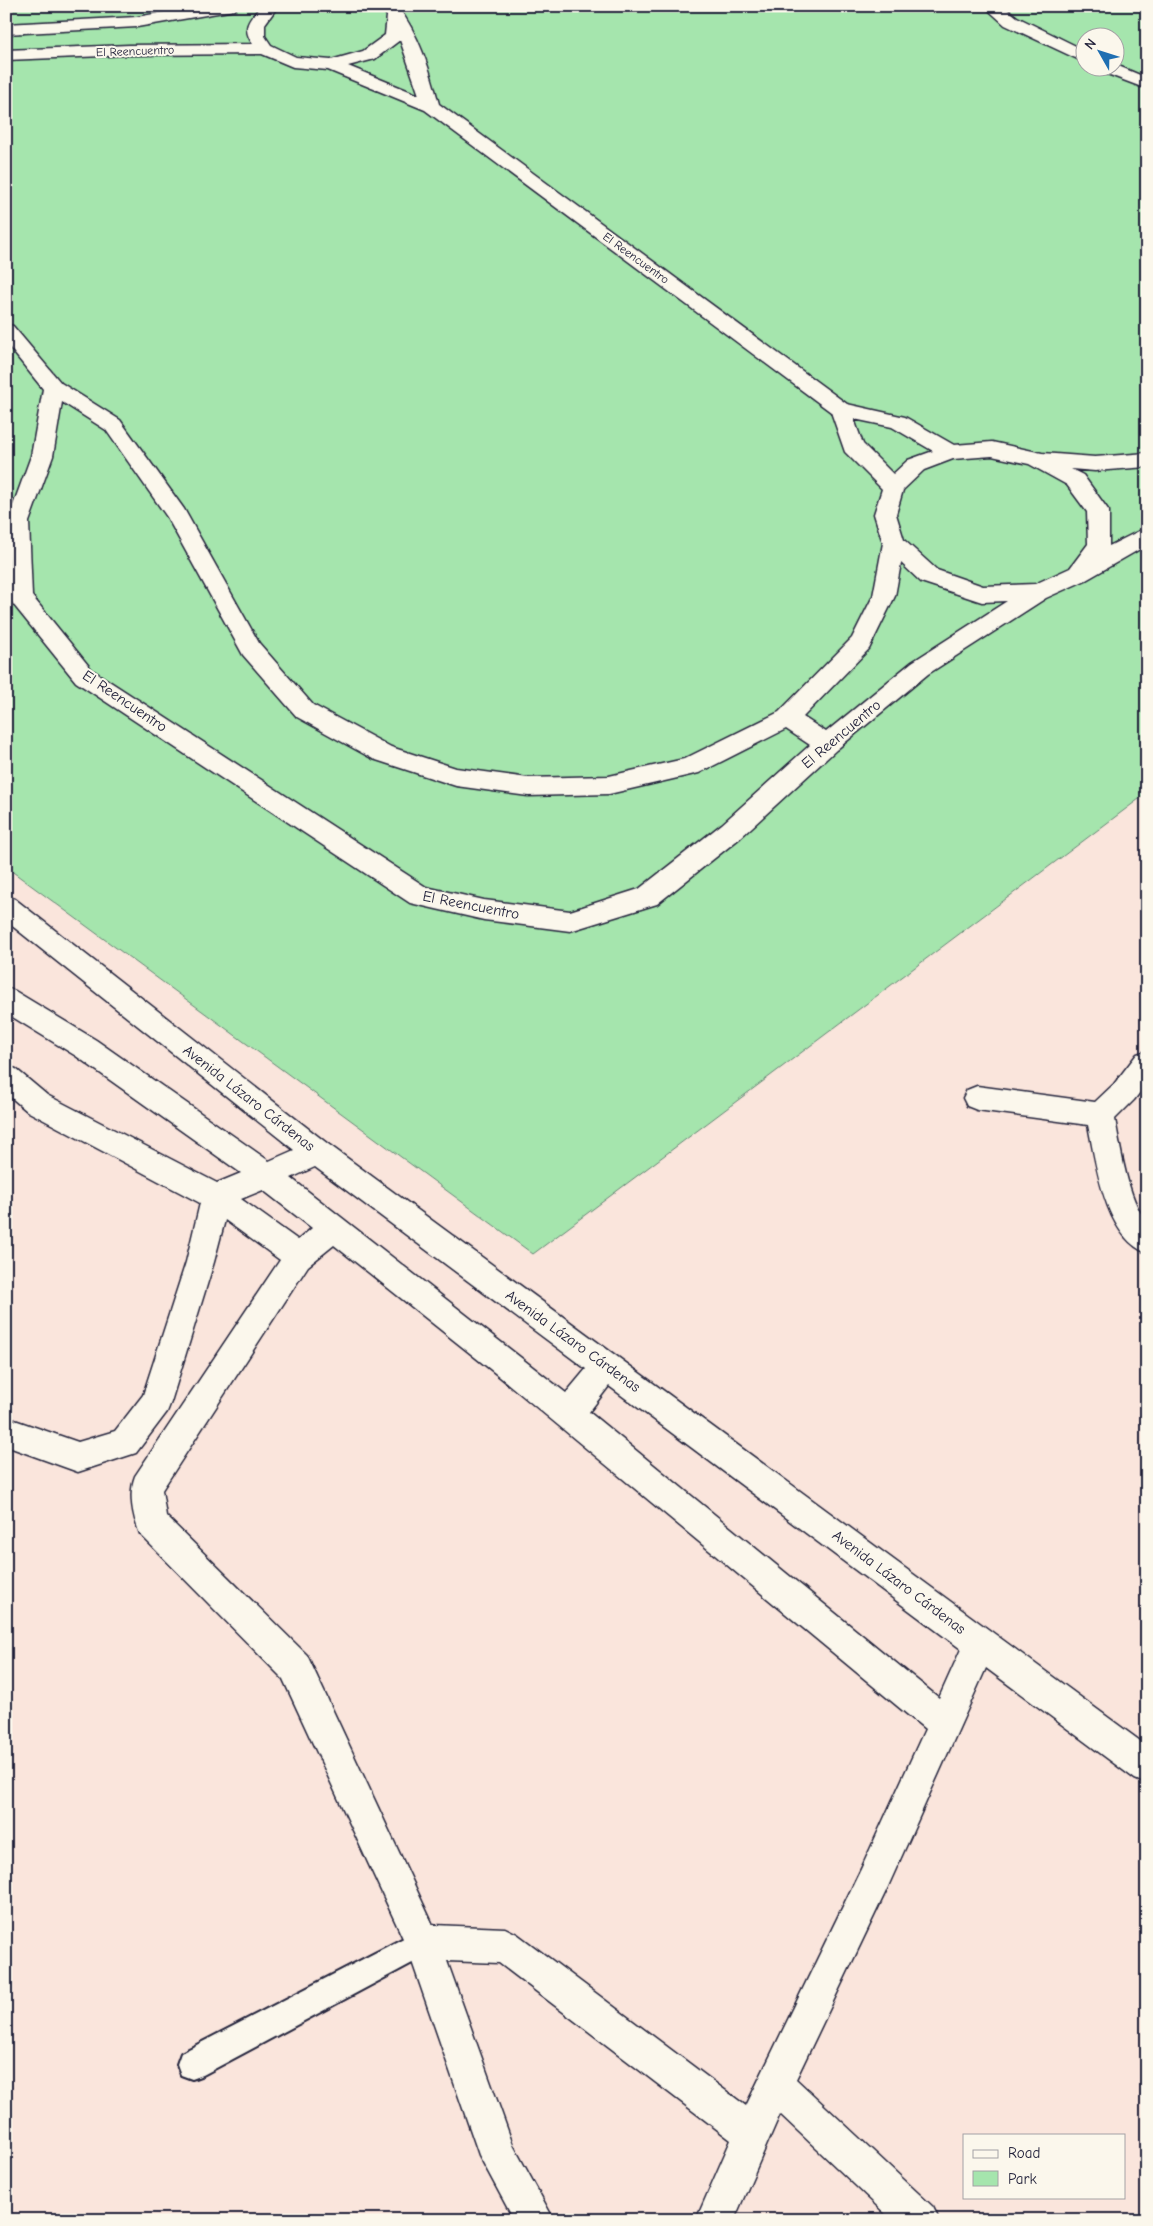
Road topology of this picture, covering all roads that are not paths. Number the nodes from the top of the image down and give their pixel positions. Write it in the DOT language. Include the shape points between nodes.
graph roads {
  1 [pos="229,6"];
  2 [pos="270,6"];
  3 [pos="992,6"];
  4 [pos="392,11"];
  5 [pos="6,28"];
  6 [pos="265,48"];
  7 [pos="1076,53"];
  8 [pos="6,56"];
  9 [pos="331,65"];
  10 [pos="1126,75"];
  11 [pos="1147,84"];
  12 [pos="431,106"];
  13 [pos="6,330"];
  14 [pos="54,388"];
  15 [pos="840,409"];
  16 [pos="951,452"];
  17 [pos="1035,458"];
  18 [pos="1147,460"];
  19 [pos="893,487"];
  20 [pos="1147,535"];
  21 [pos="894,543"];
  22 [pos="1078,574"];
  23 [pos="1038,592"];
  24 [pos="787,718"];
  25 [pos="827,744"];
  26 [pos="6,906"];
  27 [pos="6,999"];
  28 [pos="1147,1062"];
  29 [pos="6,1077"];
  30 [pos="977,1098"];
  31 [pos="1100,1114"];
  32 [pos="318,1153"];
  33 [pos="266,1175"];
  34 [pos="216,1197"];
  35 [pos="334,1228"];
  36 [pos="1147,1240"];
  37 [pos="298,1257"];
  38 [pos="607,1366"];
  39 [pos="569,1413"];
  40 [pos="6,1431"];
  41 [pos="981,1643"];
  42 [pos="945,1724"];
  43 [pos="1147,1767"];
  44 [pos="423,1942"];
  45 [pos="192,2064"];
  46 [pos="774,2084"];
  47 [pos="753,2134"];
  48 [pos="535,2220"];
  49 [pos="715,2220"];
  50 [pos="920,2220"];
  1 -- 5 [label="street, El Reencuentro" via="137,22"];
  2 -- 6 [label="street" via="256,22 256,36"];
  3 -- 7 [label="street" via="1011,21"];
  4 -- 9 [label="street" via="393,37 369,55"];
  4 -- 12 [label="street" via="406,32"];
  6 -- 8 [label="street, El Reencuentro"];
  6 -- 9 [label="street" via="293,62"];
  9 -- 12 [label="street, El Reencuentro"];
  10 -- 11 [label="street"];
  12 -- 15 [label="street, El Reencuentro"];
  13 -- 14 [label="street"];
  14 -- 24 [label="street" via="113,425 176,514 251,649 305,712 382,753 456,777 528,787 609,785 690,767"];
  14 -- 25 [label="street, El Reencuentro" via="42,456 18,522 21,598 84,676 419,896 484,910 570,921 648,897 731,831"];
  15 -- 16 [label="street, El Reencuentro" via="898,422"];
  15 -- 19 [label="street" via="854,447"];
  16 -- 17 [label="street" via="992,449"];
  16 -- 19 [label="street" via="916,465"];
  17 -- 18 [label="street" via="1095,464"];
  17 -- 22 [label="street" via="1075,480 1098,511 1100,545"];
  19 -- 21 [label="street" via="885,514"];
  20 -- 22 [label="street"];
  21 -- 23 [label="street" via="930,576 982,594"];
  21 -- 24 [label="street" via="884,596 861,643"];
  22 -- 23 [label="street"];
  23 -- 25 [label="street, El Reencuentro" via="920,668"];
  24 -- 25 [label="street"];
  26 -- 32 [label="street, Avenida Lázaro Cárdenas"];
  27 -- 33 [label="street" via="86,1048"];
  28 -- 31 [label="street" via="1124,1092"];
  29 -- 34 [label="street" via="37,1103"];
  30 -- 31 [label="street"];
  31 -- 36 [label="street" via="1112,1173 1129,1222"];
  32 -- 33 [label="street"];
  32 -- 38 [label="street, Avenida Lázaro Cárdenas"];
  33 -- 34 [label="street"];
  33 -- 35 [label="street"];
  34 -- 37 [label="street"];
  34 -- 40 [label="street" via="200,1262 156,1402 125,1443 78,1457"];
  35 -- 37 [label="street"];
  35 -- 39 [label="street"];
  37 -- 44 [label="street" via="146,1487 151,1523 295,1667"];
  38 -- 39 [label="street"];
  38 -- 41 [label="street, Avenida Lázaro Cárdenas"];
  39 -- 42 [label="street"];
  41 -- 42 [label="street"];
  41 -- 43 [label="street, Avenida Lázaro Cárdenas"];
  42 -- 46 [label="street"];
  44 -- 45 [label="lane"];
  44 -- 47 [label="street" via="505,1946"];
  44 -- 48 [label="street" via="498,2155"];
  46 -- 47 [label="street"];
  46 -- 50 [label="street"];
  47 -- 49 [label="street"];
}
